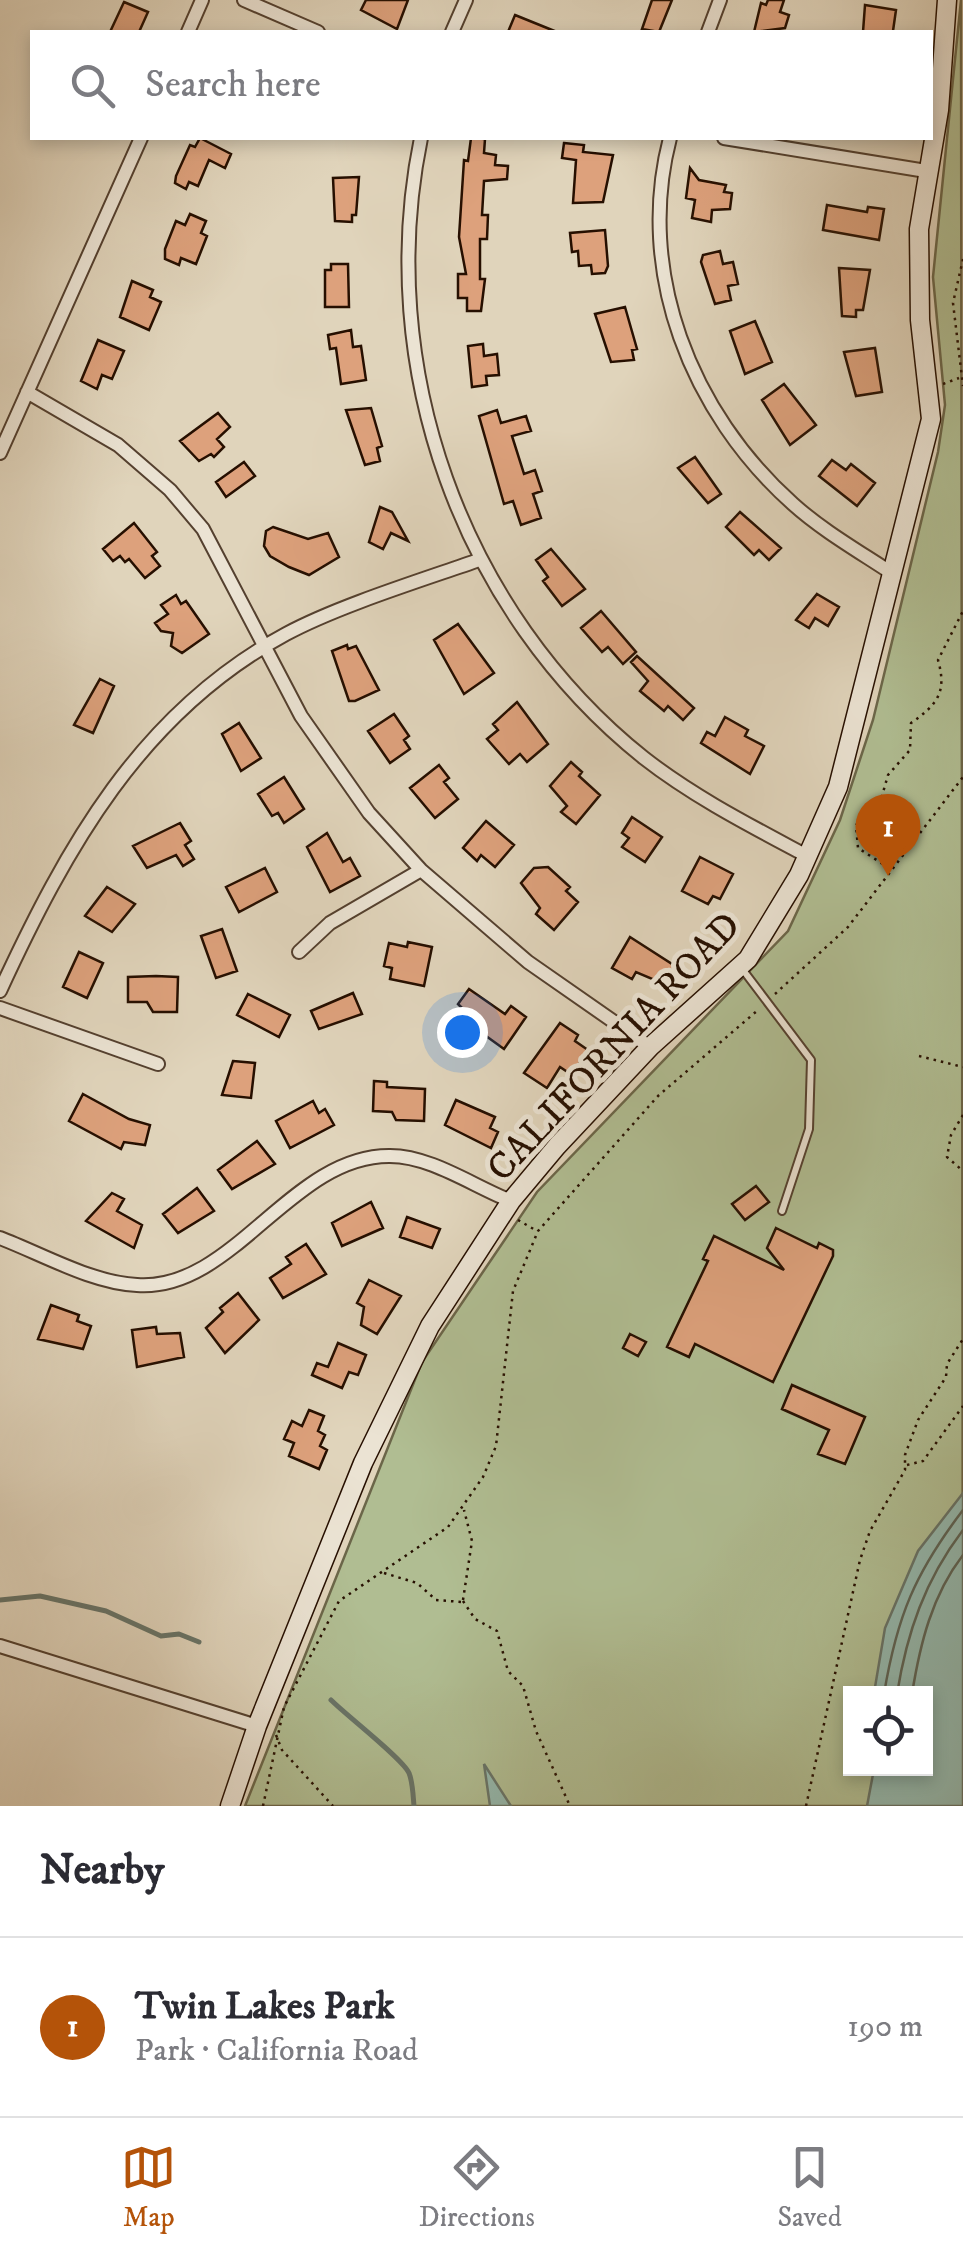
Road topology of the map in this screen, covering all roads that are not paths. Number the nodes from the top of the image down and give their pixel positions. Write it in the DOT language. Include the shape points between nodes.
graph roads {
  1 [pos="202,0"];
  2 [pos="244,0"];
  3 [pos="466,0"];
  4 [pos="720,0"];
  5 [pos="948,0"];
  6 [pos="189,30"];
  7 [pos="313,30"];
  8 [pos="453,30"];
  9 [pos="709,30"];
  10 [pos="933,139"];
  11 [pos="140,140"];
  12 [pos="421,140"];
  13 [pos="670,140"];
  14 [pos="736,140"];
  15 [pos="933,140"];
  16 [pos="926,172"];
  17 [pos="27,392"];
  18 [pos="0,453"];
  19 [pos="479,560"];
  20 [pos="894,574"];
  21 [pos="265,648"];
  22 [pos="807,856"];
  23 [pos="421,870"];
  24 [pos="299,952"];
  25 [pos="741,967"];
  26 [pos="0,991"];
  27 [pos="0,1008"];
  28 [pos="650,1047"];
  29 [pos="158,1064"];
  30 [pos="507,1206"];
  31 [pos="782,1211"];
  32 [pos="0,1238"];
  33 [pos="0,1646"];
  34 [pos="257,1726"];
  35 [pos="230,1806"];
  1 -- 6 [label="street"];
  2 -- 7 [label="street"];
  3 -- 8 [label="street"];
  4 -- 9 [label="street"];
  5 -- 10 [label="main road, CALIFORNIA ROAD"];
  11 -- 17 [label="street"];
  12 -- 19 [label="street" via="409,217 413,341 432,436"];
  13 -- 20 [label="street" via="660,198 660,264 689,360 761,471 794,504"];
  14 -- 16 [label="street"];
  15 -- 16 [label="main road, CALIFORNIA ROAD"];
  16 -- 20 [label="main road, CALIFORNIA ROAD" via="918,265 931,419"];
  17 -- 18 [label="street"];
  17 -- 21 [label="street" via="118,444 170,490 218,551"];
  19 -- 21 [label="street" via="288,633"];
  19 -- 22 [label="street" via="542,653 619,736 684,787"];
  20 -- 22 [label="main road, CALIFORNIA ROAD" via="856,731"];
  21 -- 23 [label="street" via="334,767"];
  21 -- 26 [label="street" via="192,704 103,798 54,877"];
  22 -- 25 [label="main road, CALIFORNIA ROAD"];
  23 -- 24 [label="street" via="330,923"];
  23 -- 28 [label="street" via="528,962"];
  25 -- 28 [label="main road, CALIFORNIA ROAD"];
  25 -- 31 [label="lane" via="811,1060 809,1129"];
  27 -- 29 [label="street"];
  28 -- 30 [label="main road, CALIFORNIA ROAD"];
  30 -- 32 [label="street" via="414,1160 390,1156 354,1161 316,1180 198,1270 156,1284 120,1282"];
  30 -- 34 [label="main road, CALIFORNIA ROAD" via="392,1399"];
  33 -- 34 [label="street"];
  34 -- 35 [label="main road, CALIFORNIA ROAD"];
}
